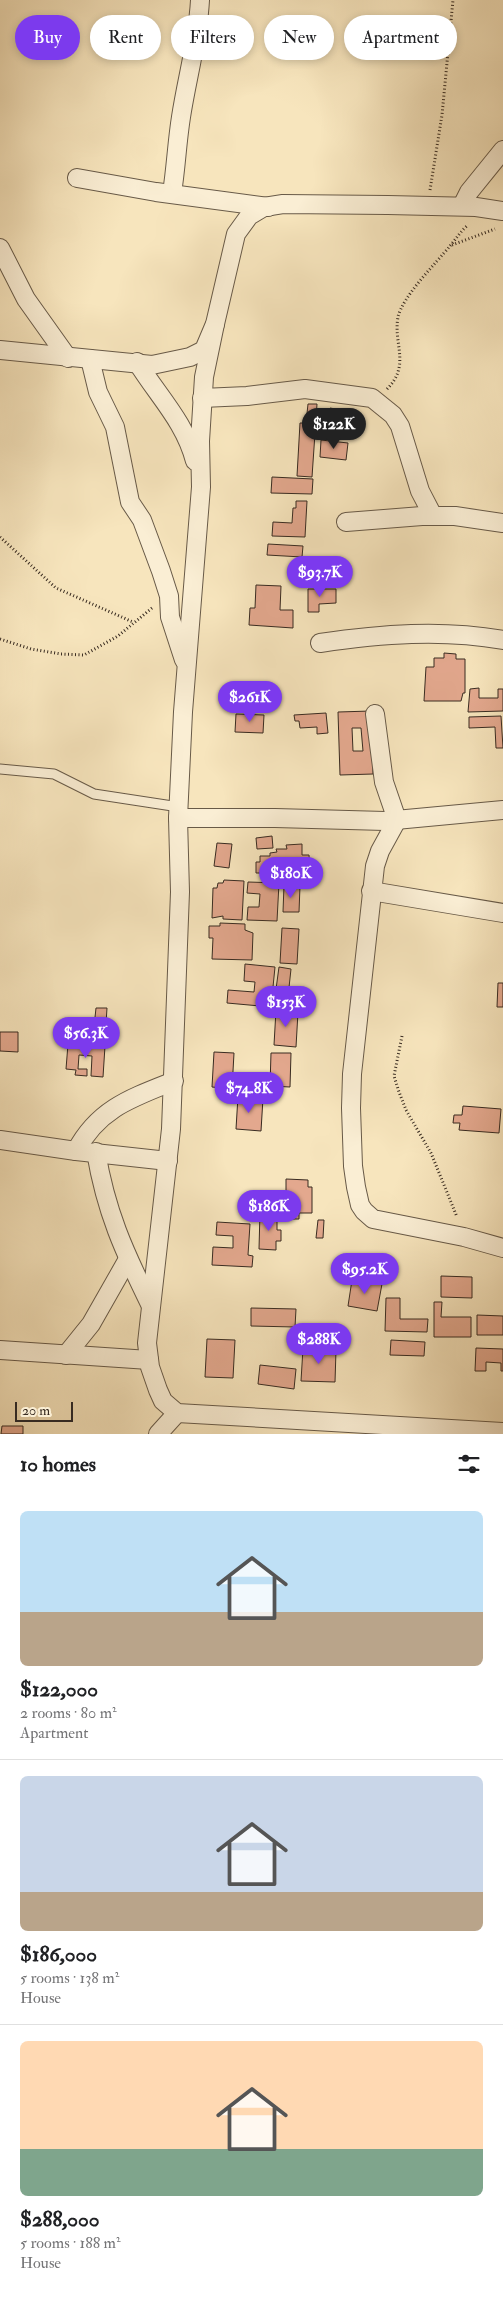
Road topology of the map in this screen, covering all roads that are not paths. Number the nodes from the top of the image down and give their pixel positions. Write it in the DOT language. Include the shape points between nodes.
graph roads {
  1 [pos="200,0"];
  2 [pos="503,150"];
  3 [pos="77,178"];
  4 [pos="172,193"];
  5 [pos="462,206"];
  6 [pos="268,207"];
  7 [pos="497,215"];
  8 [pos="0,248"];
  9 [pos="215,324"];
  10 [pos="0,350"];
  11 [pos="68,358"];
  12 [pos="90,359"];
  13 [pos="137,362"];
  14 [pos="202,398"];
  15 [pos="201,481"];
  16 [pos="433,516"];
  17 [pos="346,522"];
  18 [pos="503,523"];
  19 [pos="503,640"];
  20 [pos="320,643"];
  21 [pos="186,668"];
  22 [pos="375,714"];
  23 [pos="0,769"];
  24 [pos="503,810"];
  25 [pos="178,813"];
  26 [pos="397,820"];
  27 [pos="371,890"];
  28 [pos="503,913"];
  29 [pos="174,1081"];
  30 [pos="0,1140"];
  31 [pos="76,1151"];
  32 [pos="96,1152"];
  33 [pos="168,1160"];
  34 [pos="503,1248"];
  35 [pos="128,1259"];
  36 [pos="150,1304"];
  37 [pos="0,1350"];
  38 [pos="66,1355"];
  39 [pos="149,1360"];
  40 [pos="177,1413"];
  41 [pos="349,1428"];
  42 [pos="503,1432"];
  43 [pos="158,1434"];
  1 -- 4 [label="street" via="193,58 180,118"];
  2 -- 5 [label="street" via="469,192"];
  3 -- 4 [label="street"];
  4 -- 6 [label="street"];
  5 -- 6 [label="street" via="283,204"];
  5 -- 7 [label="street"];
  6 -- 9 [label="street" via="249,216 236,234"];
  8 -- 11 [label="street" via="26,299"];
  9 -- 13 [label="street" via="204,350 190,357 152,365"];
  9 -- 14 [label="street"];
  10 -- 11 [label="street"];
  11 -- 12 [label="street"];
  12 -- 13 [label="street"];
  12 -- 21 [label="street" via="98,392 116,427 130,502 142,520 169,596 170,617"];
  13 -- 15 [label="street" via="183,427"];
  14 -- 15 [label="street"];
  14 -- 16 [label="street" via="305,389 372,398 393,415 400,426 420,491"];
  15 -- 21 [label="street"];
  16 -- 17 [label="street"];
  16 -- 18 [label="street"];
  19 -- 20 [label="street" via="472,634 425,634 374,635"];
  21 -- 25 [label="street"];
  22 -- 26 [label="street" via="384,782"];
  23 -- 25 [label="lane" via="54,774 94,794"];
  24 -- 26 [label="street"];
  25 -- 26 [label="street"];
  25 -- 29 [label="street" via="180,892"];
  26 -- 27 [label="street" via="380,851"];
  27 -- 28 [label="street"];
  27 -- 34 [label="street" via="352,1074 353,1166 360,1205 373,1218"];
  29 -- 31 [label="street" via="134,1096 107,1111 85,1132"];
  29 -- 33 [label="street"];
  30 -- 31 [label="street"];
  31 -- 32 [label="street"];
  32 -- 33 [label="street"];
  32 -- 35 [label="street" via="102,1187 118,1239"];
  33 -- 36 [label="street"];
  35 -- 36 [label="street"];
  35 -- 38 [label="street" via="91,1324"];
  36 -- 39 [label="street"];
  37 -- 38 [label="street"];
  38 -- 39 [label="street"];
  39 -- 40 [label="street" via="163,1401"];
  40 -- 41 [label="street"];
  40 -- 43 [label="street"];
  41 -- 42 [label="street"];
}
